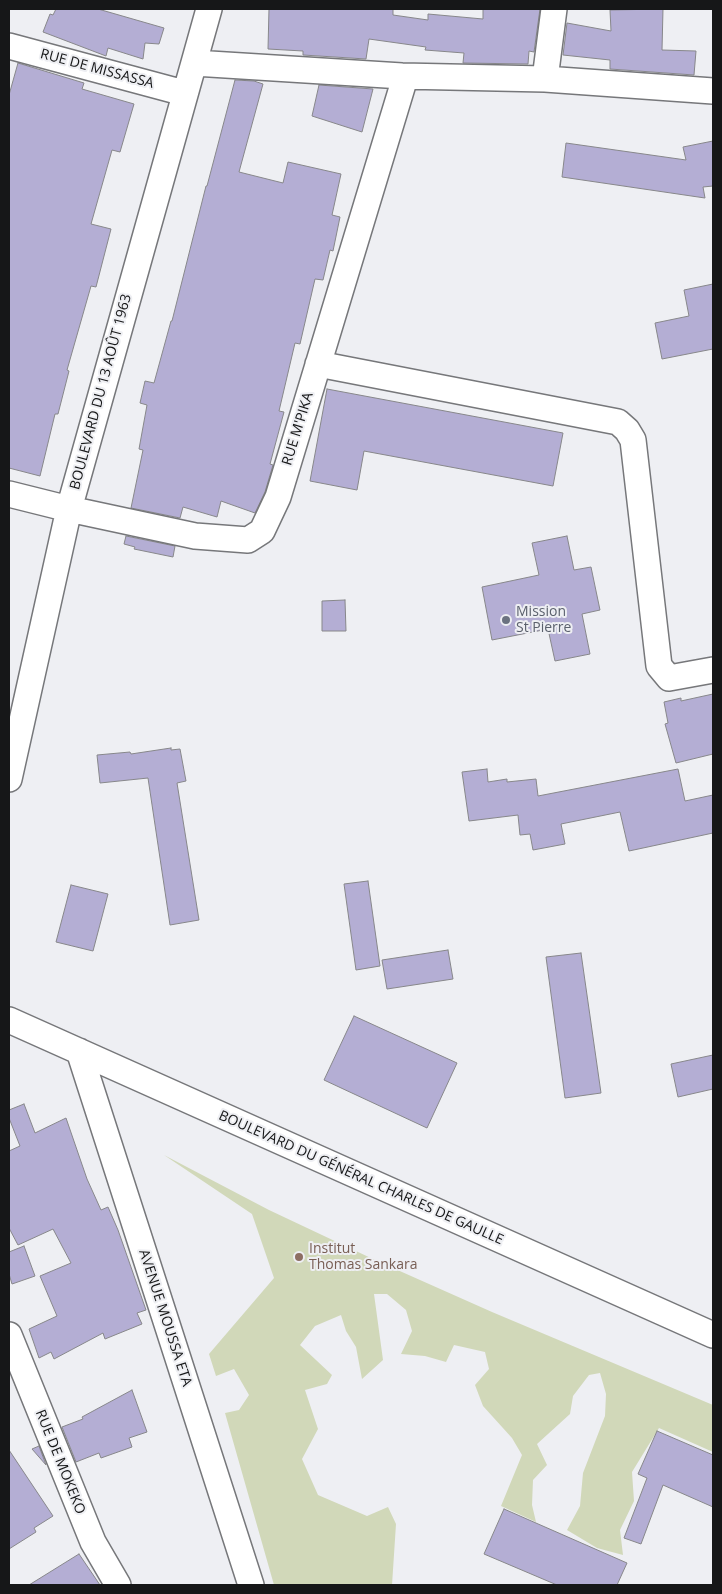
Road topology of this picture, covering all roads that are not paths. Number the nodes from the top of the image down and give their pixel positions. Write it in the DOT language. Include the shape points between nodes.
graph roads {
  1 [pos="209,9"];
  2 [pos="554,9"];
  3 [pos="9,46"];
  4 [pos="194,63"];
  5 [pos="402,76"];
  6 [pos="545,78"];
  7 [pos="713,91"];
  8 [pos="184,93"];
  9 [pos="318,364"];
  10 [pos="9,494"];
  11 [pos="69,509"];
  12 [pos="713,670"];
  13 [pos="9,779"];
  14 [pos="9,1020"];
  15 [pos="78,1051"];
  16 [pos="9,1335"];
  17 [pos="713,1336"];
  18 [pos="118,1585"];
  19 [pos="251,1585"];
  1 -- 4 [label="street, BOULEVARD DU 13 AOÛT 1963"];
  2 -- 6 [label="street"];
  3 -- 8 [label="street, RUE DE MISSASSA"];
  4 -- 5 [label="street"];
  4 -- 8 [label="street, BOULEVARD DU 13 AOÛT 1963"];
  5 -- 6 [label="street"];
  5 -- 9 [label="street, RUE M'PIKA" via="404,81"];
  6 -- 7 [label="street"];
  8 -- 11 [label="street, BOULEVARD DU 13 AOÛT 1963"];
  9 -- 11 [label="street, RUE M'PIKA" via="274,506 262,531 248,540 195,536"];
  9 -- 12 [label="street" via="618,422 633,440 659,666 669,678"];
  10 -- 11 [label="street, RUE M'PIKA"];
  11 -- 13 [label="street, BOULEVARD DU 13 AOÛT 1963"];
  14 -- 15 [label="street, BOULEVARD DU GÉNÉRAL CHARLES DE GAULLE"];
  15 -- 17 [label="street, BOULEVARD DU GÉNÉRAL CHARLES DE GAULLE"];
  15 -- 19 [label="street, AVENUE MOUSSA ETA"];
  16 -- 18 [label="street, RUE DE MOKEKO" via="93,1542"];
}
